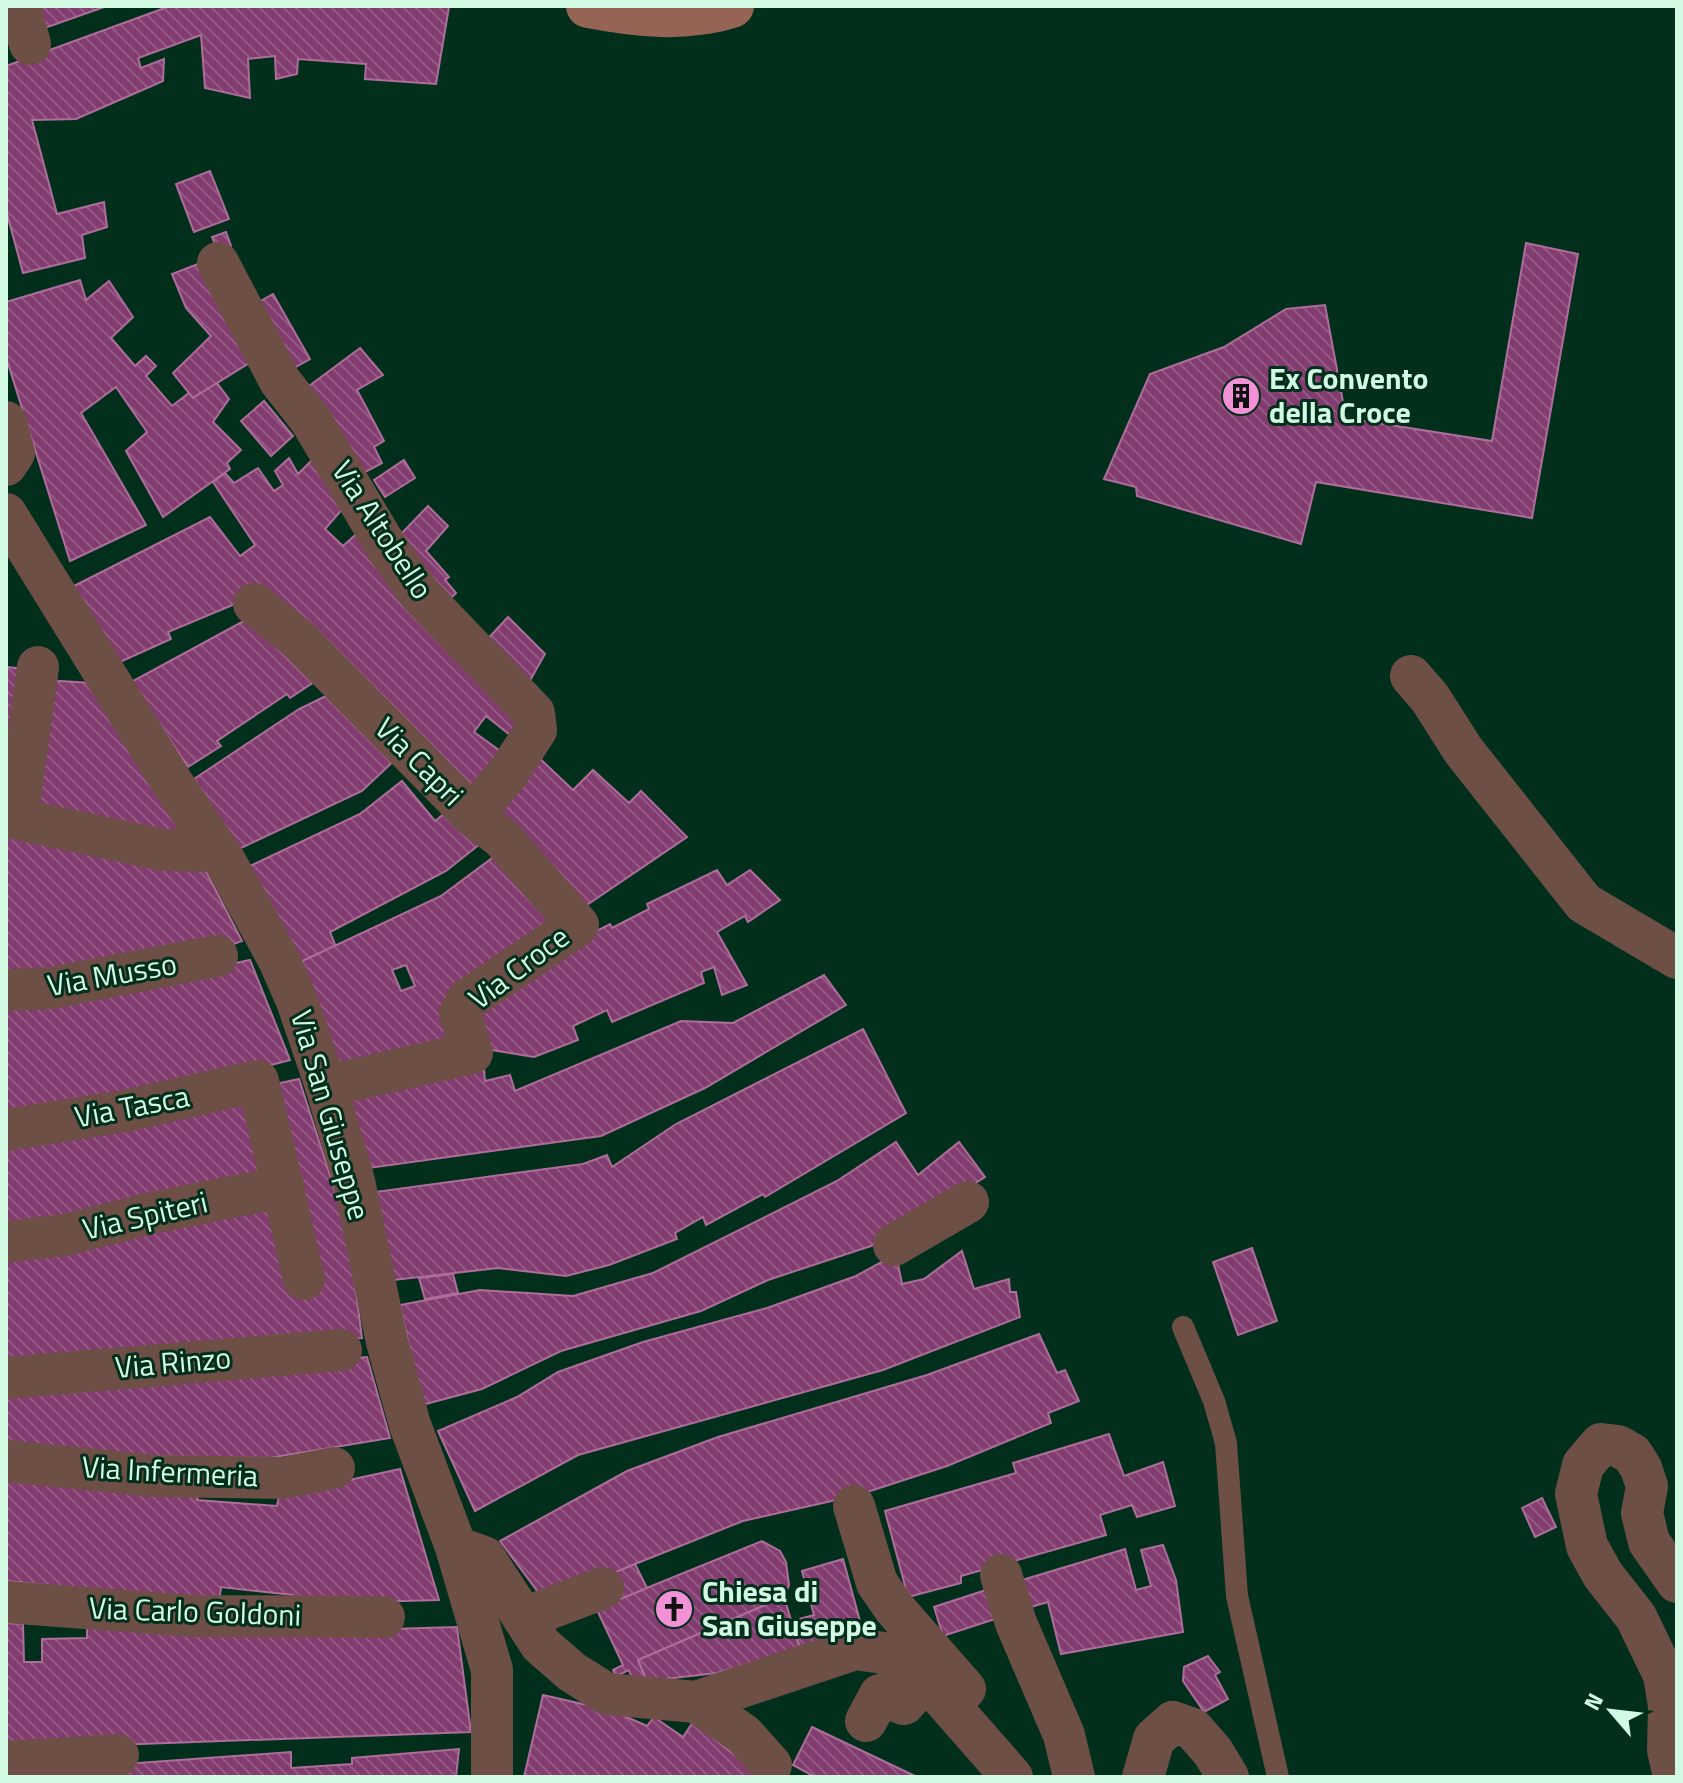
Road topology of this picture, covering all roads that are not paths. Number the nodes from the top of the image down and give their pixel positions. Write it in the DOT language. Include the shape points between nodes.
graph roads {
  1 [pos="588,6"];
  2 [pos="732,6"];
  3 [pos="218,263"];
  4 [pos="6,422"];
  5 [pos="6,465"];
  6 [pos="6,514"];
  7 [pos="254,604"];
  8 [pos="22,663"];
  9 [pos="1411,676"];
  10 [pos="106,677"];
  11 [pos="472,815"];
  12 [pos="217,851"];
  13 [pos="578,925"];
  14 [pos="217,956"];
  15 [pos="1677,958"];
  16 [pos="6,990"];
  17 [pos="326,1086"];
  18 [pos="6,1130"];
  19 [pos="284,1187"];
  20 [pos="968,1202"];
  21 [pos="6,1242"];
  22 [pos="894,1245"];
  23 [pos="304,1279"];
  24 [pos="1183,1327"];
  25 [pos="341,1350"];
  26 [pos="6,1378"];
  27 [pos="6,1461"];
  28 [pos="334,1468"];
  29 [pos="854,1506"];
  30 [pos="456,1547"];
  31 [pos="1001,1575"];
  32 [pos="1677,1582"];
  33 [pos="603,1588"];
  34 [pos="6,1602"];
  35 [pos="384,1617"];
  36 [pos="524,1618"];
  37 [pos="926,1679"];
  38 [pos="696,1702"];
  39 [pos="866,1721"];
  40 [pos="118,1755"];
  41 [pos="6,1762"];
  42 [pos="771,1765"];
  43 [pos="492,1777"];
  44 [pos="1012,1777"];
  45 [pos="1037,1777"];
  46 [pos="1074,1777"];
  47 [pos="1143,1777"];
  48 [pos="1228,1777"];
  49 [pos="1278,1777"];
  50 [pos="1674,1777"];
  1 -- 2 [label="street" via="672,15"];
  3 -- 11 [label="street, Via Altobello" via="280,381 310,419 387,548 420,594 534,713 536,730"];
  4 -- 5 [label="street" via="14,453"];
  6 -- 10 [label="street, Via San Giuseppe"];
  7 -- 11 [label="street, Via Capri" via="298,639"];
  8 -- 10 [label="street"];
  8 -- 12 [label="street" via="17,819 163,850"];
  9 -- 15 [label="street" via="1584,903"];
  10 -- 12 [label="street, Via San Giuseppe"];
  11 -- 13 [label="street, Via Capri" via="502,838"];
  12 -- 17 [label="street, Via San Giuseppe" via="287,957"];
  13 -- 17 [label="street, Via Croce" via="467,1000 460,1014 472,1053"];
  14 -- 16 [label="street, Via Musso" via="51,988"];
  17 -- 30 [label="street, Via San Giuseppe" via="354,1181 410,1425"];
  18 -- 19 [label="street, Via Tasca" via="125,1111 258,1081"];
  19 -- 21 [label="street, Via Spiteri" via="64,1235"];
  19 -- 23 [label="street"];
  20 -- 22 [label="street"];
  24 -- 49 [label="lane" via="1226,1443 1237,1596"];
  25 -- 26 [label="street, Via Rinzo"];
  27 -- 28 [label="street, Via Infermeria" via="155,1476 283,1478"];
  29 -- 45 [label="street" via="877,1583"];
  30 -- 36 [label="street" via="484,1557"];
  30 -- 43 [label="street, Via San Giuseppe" via="492,1670"];
  31 -- 46 [label="street" via="1064,1735"];
  32 -- 50 [label="street" via="1649,1542 1642,1513 1647,1486 1641,1468 1632,1454 1601,1444 1583,1465 1576,1494 1584,1533 1603,1575 1636,1617 1664,1675"];
  33 -- 36 [label="street"];
  34 -- 35 [label="street, Via Carlo Goldoni" via="192,1616"];
  36 -- 38 [label="street" via="541,1645 607,1694"];
  37 -- 38 [label="street" via="884,1653 855,1649"];
  37 -- 39 [label="street" via="904,1704 880,1695"];
  37 -- 44 [label="street"];
  38 -- 42 [label="street" via="743,1734"];
  40 -- 41 [label="street"];
  47 -- 48 [label="street" via="1154,1739 1173,1722 1193,1729"];
}
